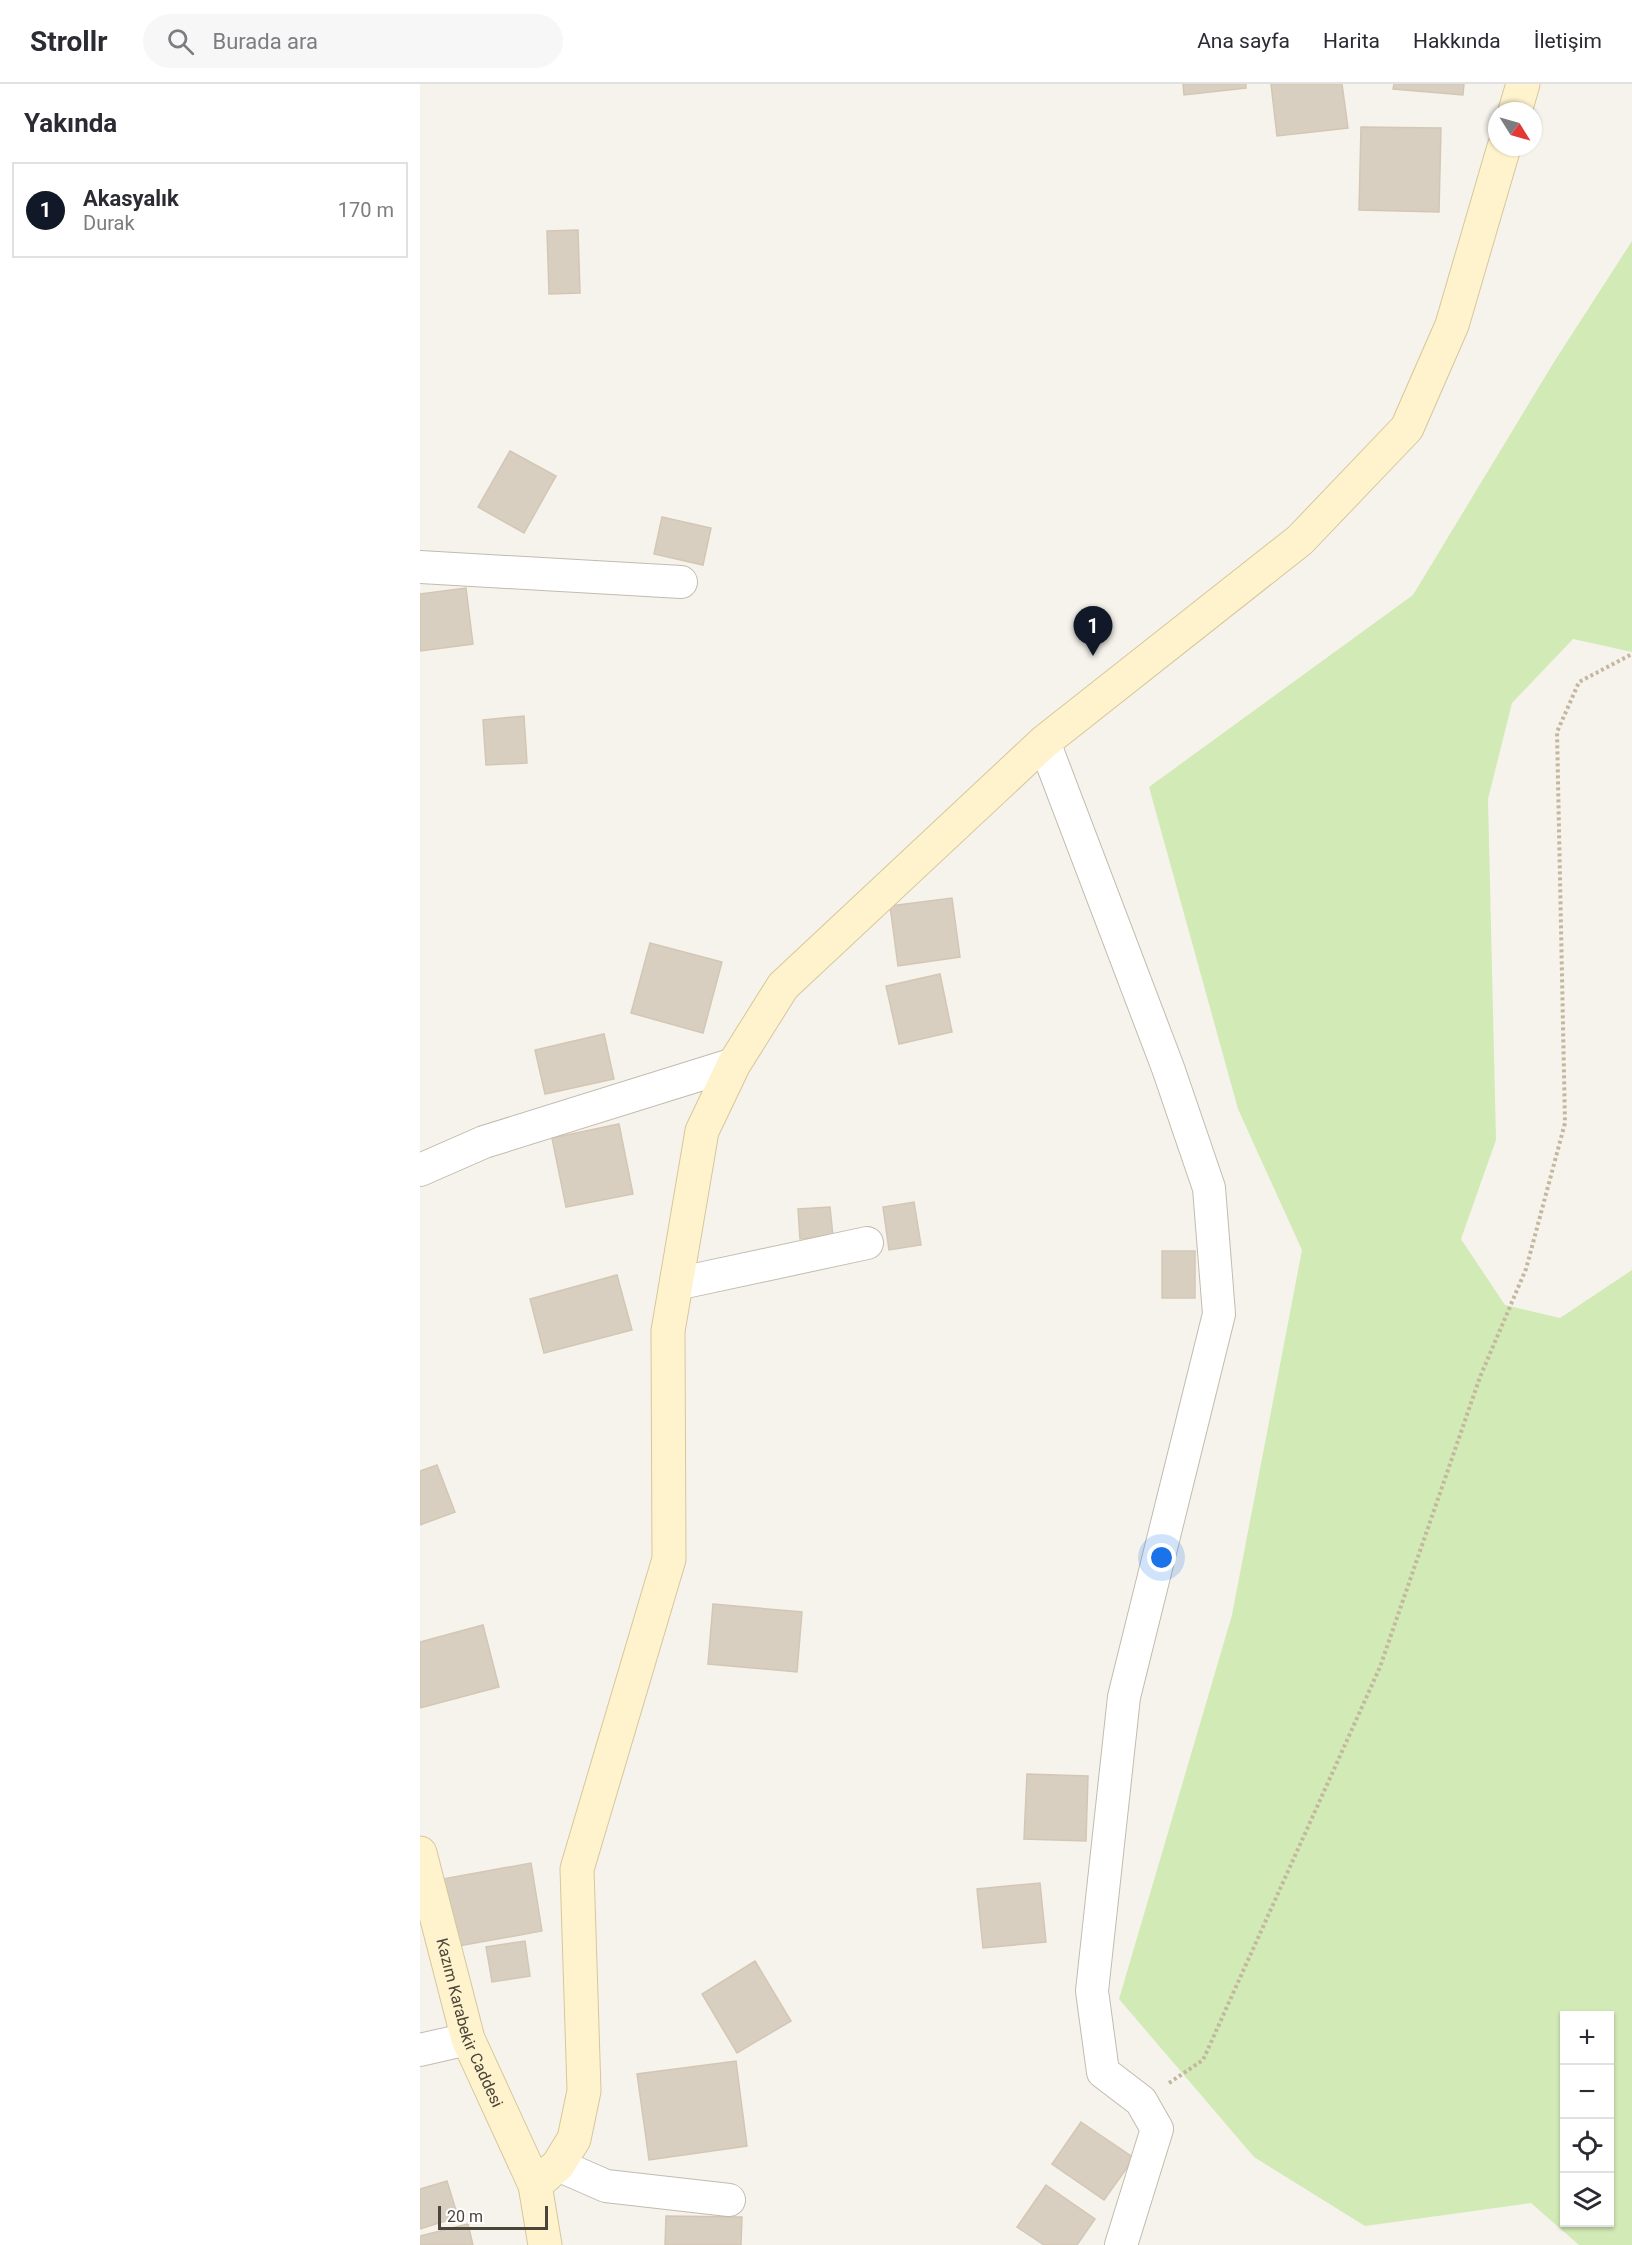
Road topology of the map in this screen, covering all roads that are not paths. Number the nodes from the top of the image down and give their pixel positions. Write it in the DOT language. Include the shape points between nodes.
graph roads {
  1 [pos="1523,84"];
  2 [pos="1518,102"];
  3 [pos="1501,156"];
  4 [pos="420,567"];
  5 [pos="681,582"];
  6 [pos="1044,742"];
  7 [pos="734,1064"];
  8 [pos="420,1170"];
  9 [pos="867,1243"];
  10 [pos="676,1284"];
  11 [pos="420,1853"];
  12 [pos="468,2039"];
  13 [pos="420,2050"];
  14 [pos="547,2175"];
  15 [pos="729,2199"];
  16 [pos="545,2245"];
  17 [pos="1120,2245"];
  1 -- 2 [label="street"];
  3 -- 6 [label="street" via="1452,325 1407,428 1300,540"];
  4 -- 5 [label="street"];
  6 -- 7 [label="street" via="783,986"];
  6 -- 17 [label="street" via="1168,1068 1209,1188 1219,1314 1124,1697 1092,1991 1103,2072 1141,2101 1157,2129"];
  7 -- 8 [label="street" via="484,1142"];
  7 -- 10 [label="street" via="702,1131"];
  9 -- 10 [label="street"];
  10 -- 14 [label="street" via="668,1331 669,1559 577,1869 584,2091 574,2139"];
  11 -- 12 [label="street, Kazım Karabekir Caddesi"];
  12 -- 13 [label="street"];
  12 -- 14 [label="street, Kazım Karabekir Caddesi"];
  14 -- 15 [label="street" via="606,2186"];
  14 -- 16 [label="street, Kazım Karabekir Caddesi"];
}
